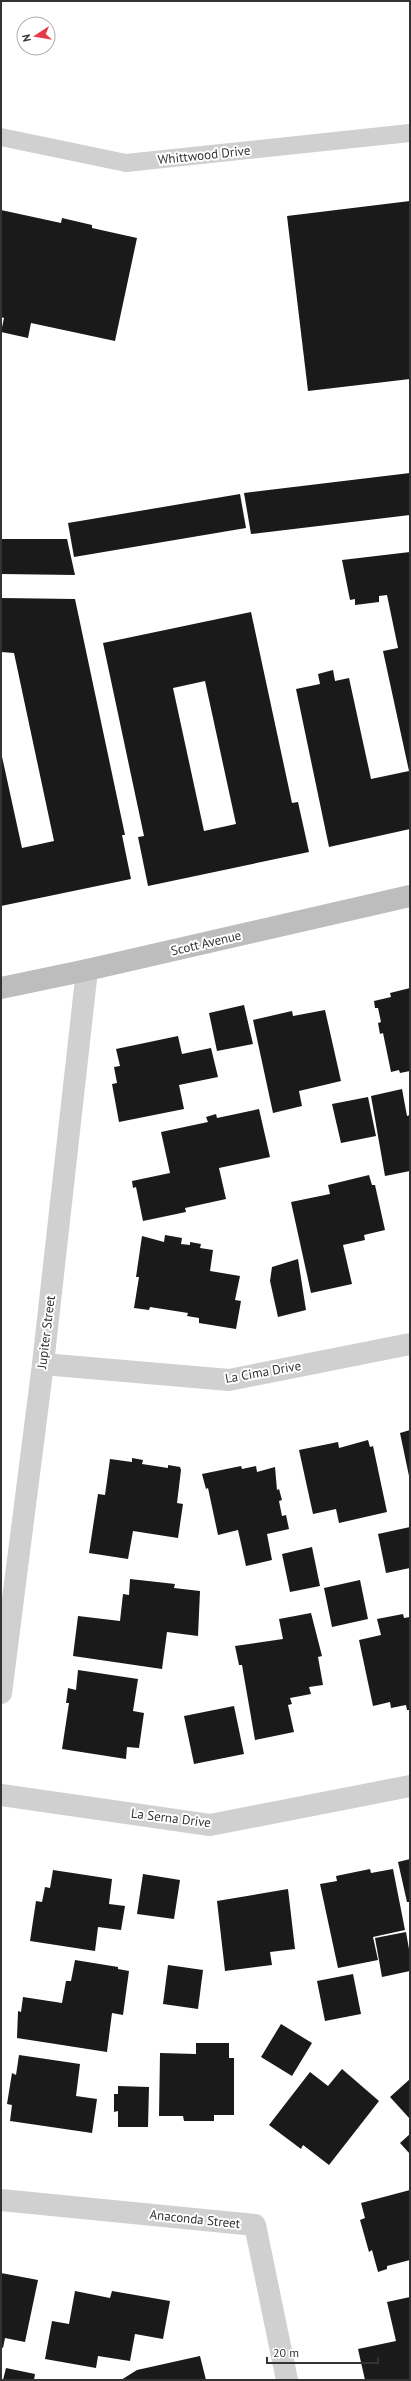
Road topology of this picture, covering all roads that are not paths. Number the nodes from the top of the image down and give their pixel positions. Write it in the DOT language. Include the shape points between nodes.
graph roads {
  1 [pos="410,133"];
  2 [pos="1,137"];
  3 [pos="410,896"];
  4 [pos="87,970"];
  5 [pos="1,988"];
  6 [pos="410,1344"];
  7 [pos="43,1364"];
  8 [pos="1,1693"];
  9 [pos="410,1786"];
  10 [pos="1,1795"];
  11 [pos="1,2200"];
  12 [pos="287,2380"];
  1 -- 2 [label="lane, Whittwood Drive" via="126,163"];
  3 -- 4 [label="street, Scott Avenue"];
  4 -- 5 [label="street, Scott Avenue"];
  4 -- 7 [label="street, Jupiter Street"];
  6 -- 7 [label="street, La Cima Drive" via="229,1380"];
  7 -- 8 [label="street, Jupiter Street"];
  9 -- 10 [label="street, La Serna Drive" via="210,1825"];
  11 -- 12 [label="street, Anaconda Street" via="255,2225"];
}
